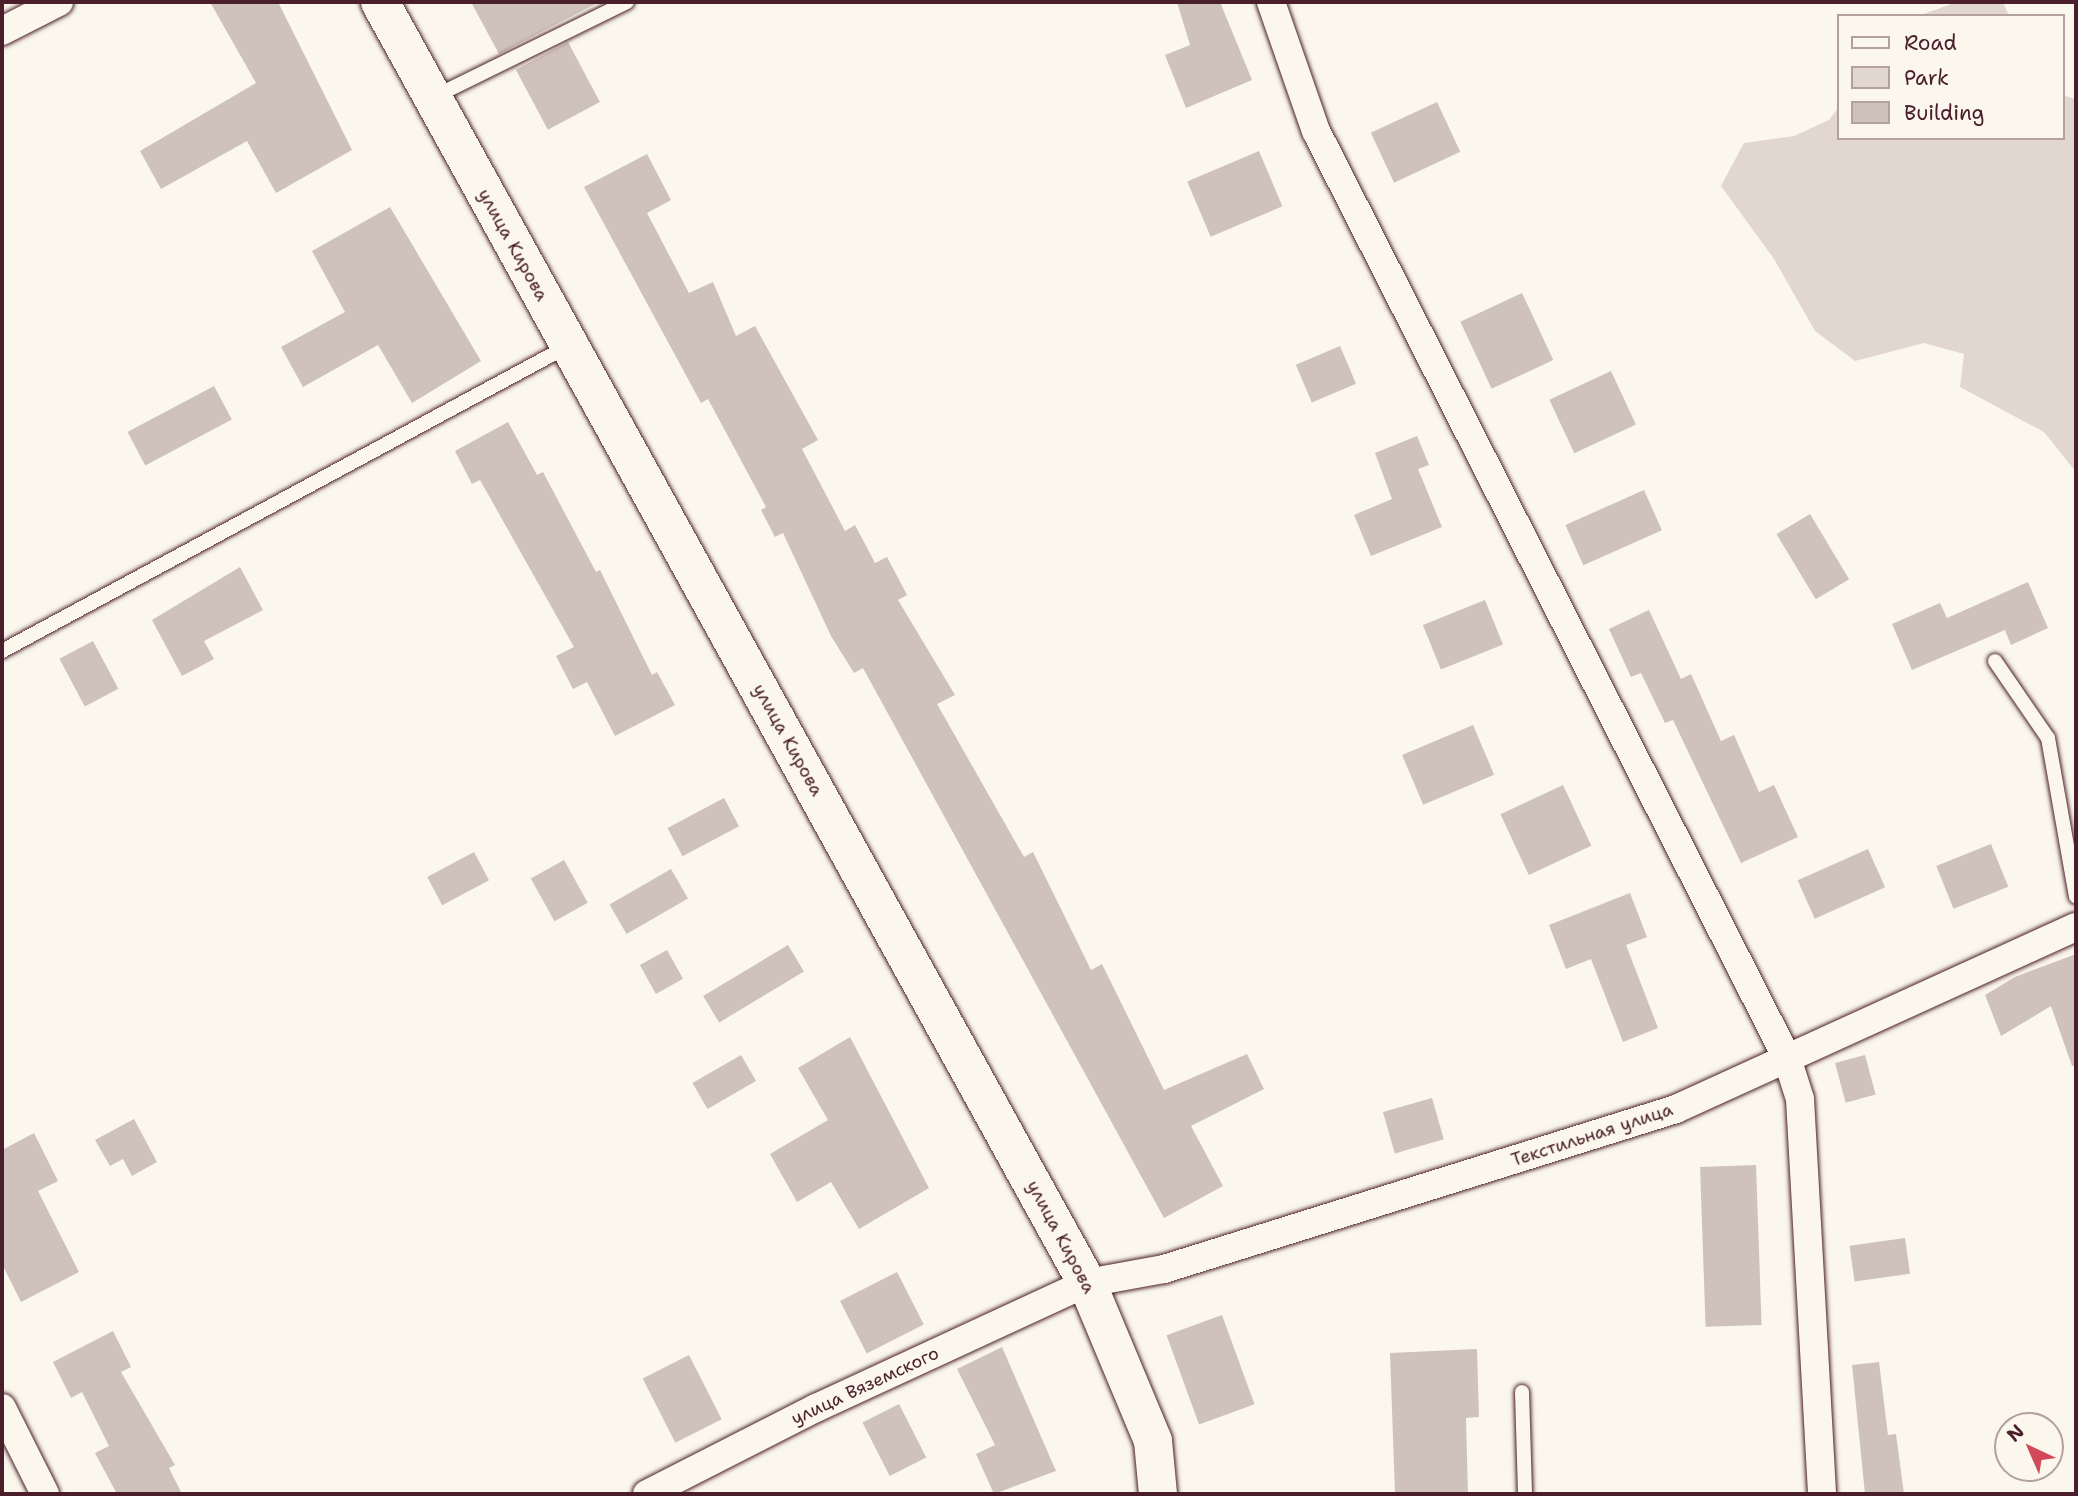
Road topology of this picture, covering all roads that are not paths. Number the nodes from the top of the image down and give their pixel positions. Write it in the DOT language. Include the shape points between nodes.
graph roads {
  1 [pos="60,2"];
  2 [pos="380,2"];
  3 [pos="627,2"];
  4 [pos="1271,2"];
  5 [pos="2,31"];
  6 [pos="432,98"];
  7 [pos="568,346"];
  8 [pos="2,651"];
  9 [pos="1995,661"];
  10 [pos="2076,897"];
  11 [pos="2076,926"];
  12 [pos="1787,1058"];
  13 [pos="1087,1283"];
  14 [pos="1522,1392"];
  15 [pos="2,1408"];
  16 [pos="45,1494"];
  17 [pos="647,1494"];
  18 [pos="1158,1494"];
  19 [pos="1525,1494"];
  20 [pos="1822,1494"];
  1 -- 5 [label="street"];
  2 -- 6 [label="main road, улица Кирова"];
  3 -- 6 [label="lane"];
  4 -- 12 [label="street" via="1316,131"];
  6 -- 7 [label="main road, улица Кирова"];
  7 -- 8 [label="lane"];
  7 -- 13 [label="main road, улица Кирова"];
  9 -- 10 [label="lane" via="2048,738"];
  11 -- 12 [label="street, Текстильная улица"];
  12 -- 13 [label="street, Текстильная улица" via="1676,1109 1164,1269"];
  12 -- 20 [label="street" via="1800,1099"];
  13 -- 17 [label="street, улица Вяземского" via="816,1408"];
  13 -- 18 [label="main road, улица Кирова" via="1153,1441"];
  14 -- 19 [label="lane"];
  15 -- 16 [label="street"];
}
